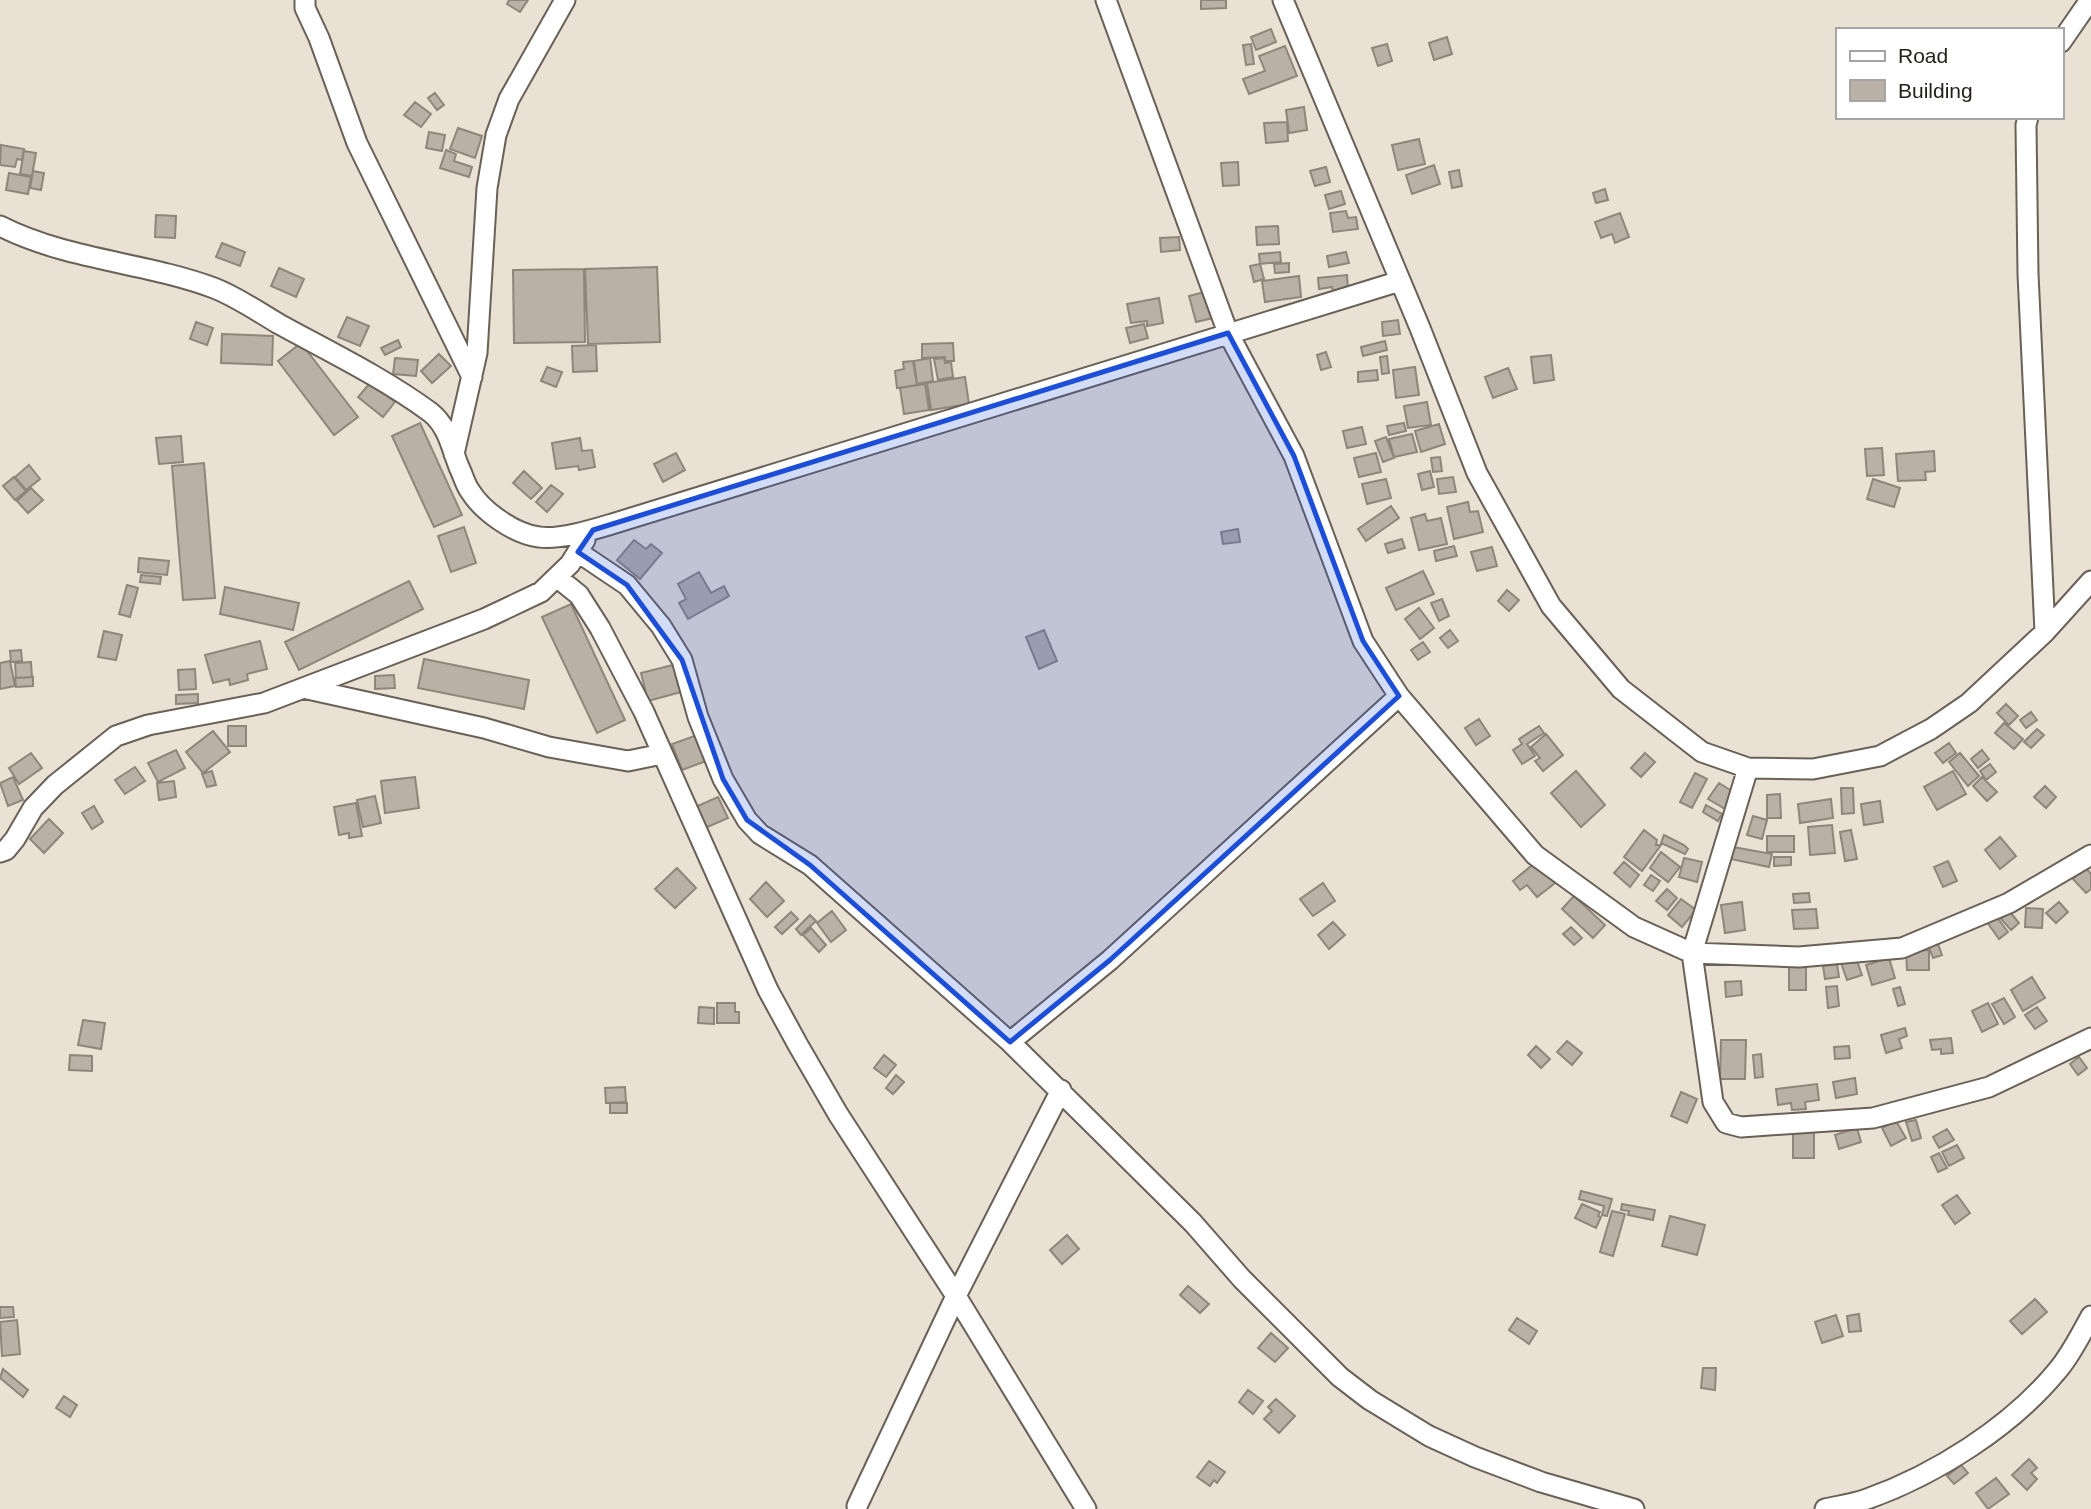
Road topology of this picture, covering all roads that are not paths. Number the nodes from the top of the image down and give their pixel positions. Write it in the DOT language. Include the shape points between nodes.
graph roads {
  1 [pos="305,0"];
  2 [pos="565,0"];
  3 [pos="1106,0"];
  4 [pos="1283,0"];
  5 [pos="2090,0"];
  6 [pos="2063,39"];
  7 [pos="2028,119"];
  8 [pos="0,226"];
  9 [pos="1400,281"];
  10 [pos="1228,333"];
  11 [pos="472,377"];
  12 [pos="454,454"];
  13 [pos="593,530"];
  14 [pos="578,552"];
  15 [pos="558,578"];
  16 [pos="2091,581"];
  17 [pos="2045,632"];
  18 [pos="303,688"];
  19 [pos="1399,696"];
  20 [pos="662,754"];
  21 [pos="1748,768"];
  22 [pos="0,852"];
  23 [pos="2091,855"];
  24 [pos="1692,953"];
  25 [pos="2091,1038"];
  26 [pos="1010,1042"];
  27 [pos="1061,1090"];
  28 [pos="956,1296"];
  29 [pos="2091,1318"];
  30 [pos="857,1506"];
  31 [pos="1086,1509"];
  32 [pos="1634,1509"];
  33 [pos="1825,1509"];
  1 -- 11 [label="street" via="357,143"];
  2 -- 11 [label="street" via="509,99 496,135 487,188"];
  3 -- 10 [label="street"];
  4 -- 9 [label="street"];
  5 -- 6 [label="street"];
  7 -- 17 [label="street" via="2028,274"];
  8 -- 12 [label="street" via="50,247 214,288 249,304 368,371 431,414 443,426"];
  9 -- 10 [label="street"];
  9 -- 21 [label="street" via="1478,473 1550,606 1621,689 1660,722 1702,752"];
  10 -- 13 [label="street"];
  10 -- 19 [label="street" via="1294,456 1363,641"];
  11 -- 12 [label="street"];
  12 -- 13 [label="street" via="469,491 501,520 525,534 542,538"];
  13 -- 14 [label="street"];
  14 -- 15 [label="street"];
  14 -- 26 [label="street" via="627,585 661,626 682,660 723,779 747,820 760,834 810,864"];
  15 -- 18 [label="street" via="541,592 485,619"];
  15 -- 20 [label="street" via="579,595 600,628"];
  16 -- 17 [label="street"];
  17 -- 21 [label="street" via="1969,703 1880,756 1813,769"];
  18 -- 20 [label="street" via="549,747 628,761"];
  18 -- 22 [label="street" via="264,702 148,725 116,736 55,785"];
  19 -- 24 [label="street" via="1535,855 1634,927"];
  19 -- 26 [label="street" via="1110,960"];
  20 -- 28 [label="street" via="768,990 838,1114"];
  21 -- 24 [label="street"];
  23 -- 24 [label="street" via="2009,903 1902,948 1799,957"];
  24 -- 25 [label="street" via="1713,1102 1726,1123 1741,1127 1872,1118 1989,1087"];
  26 -- 27 [label="street"];
  27 -- 28 [label="street"];
  27 -- 32 [label="street" via="1242,1279 1340,1377 1370,1400 1475,1457"];
  28 -- 30 [label="street"];
  28 -- 31 [label="street"];
  29 -- 33 [label="street" via="2059,1369 2034,1397 1964,1451 1878,1494"];
}
